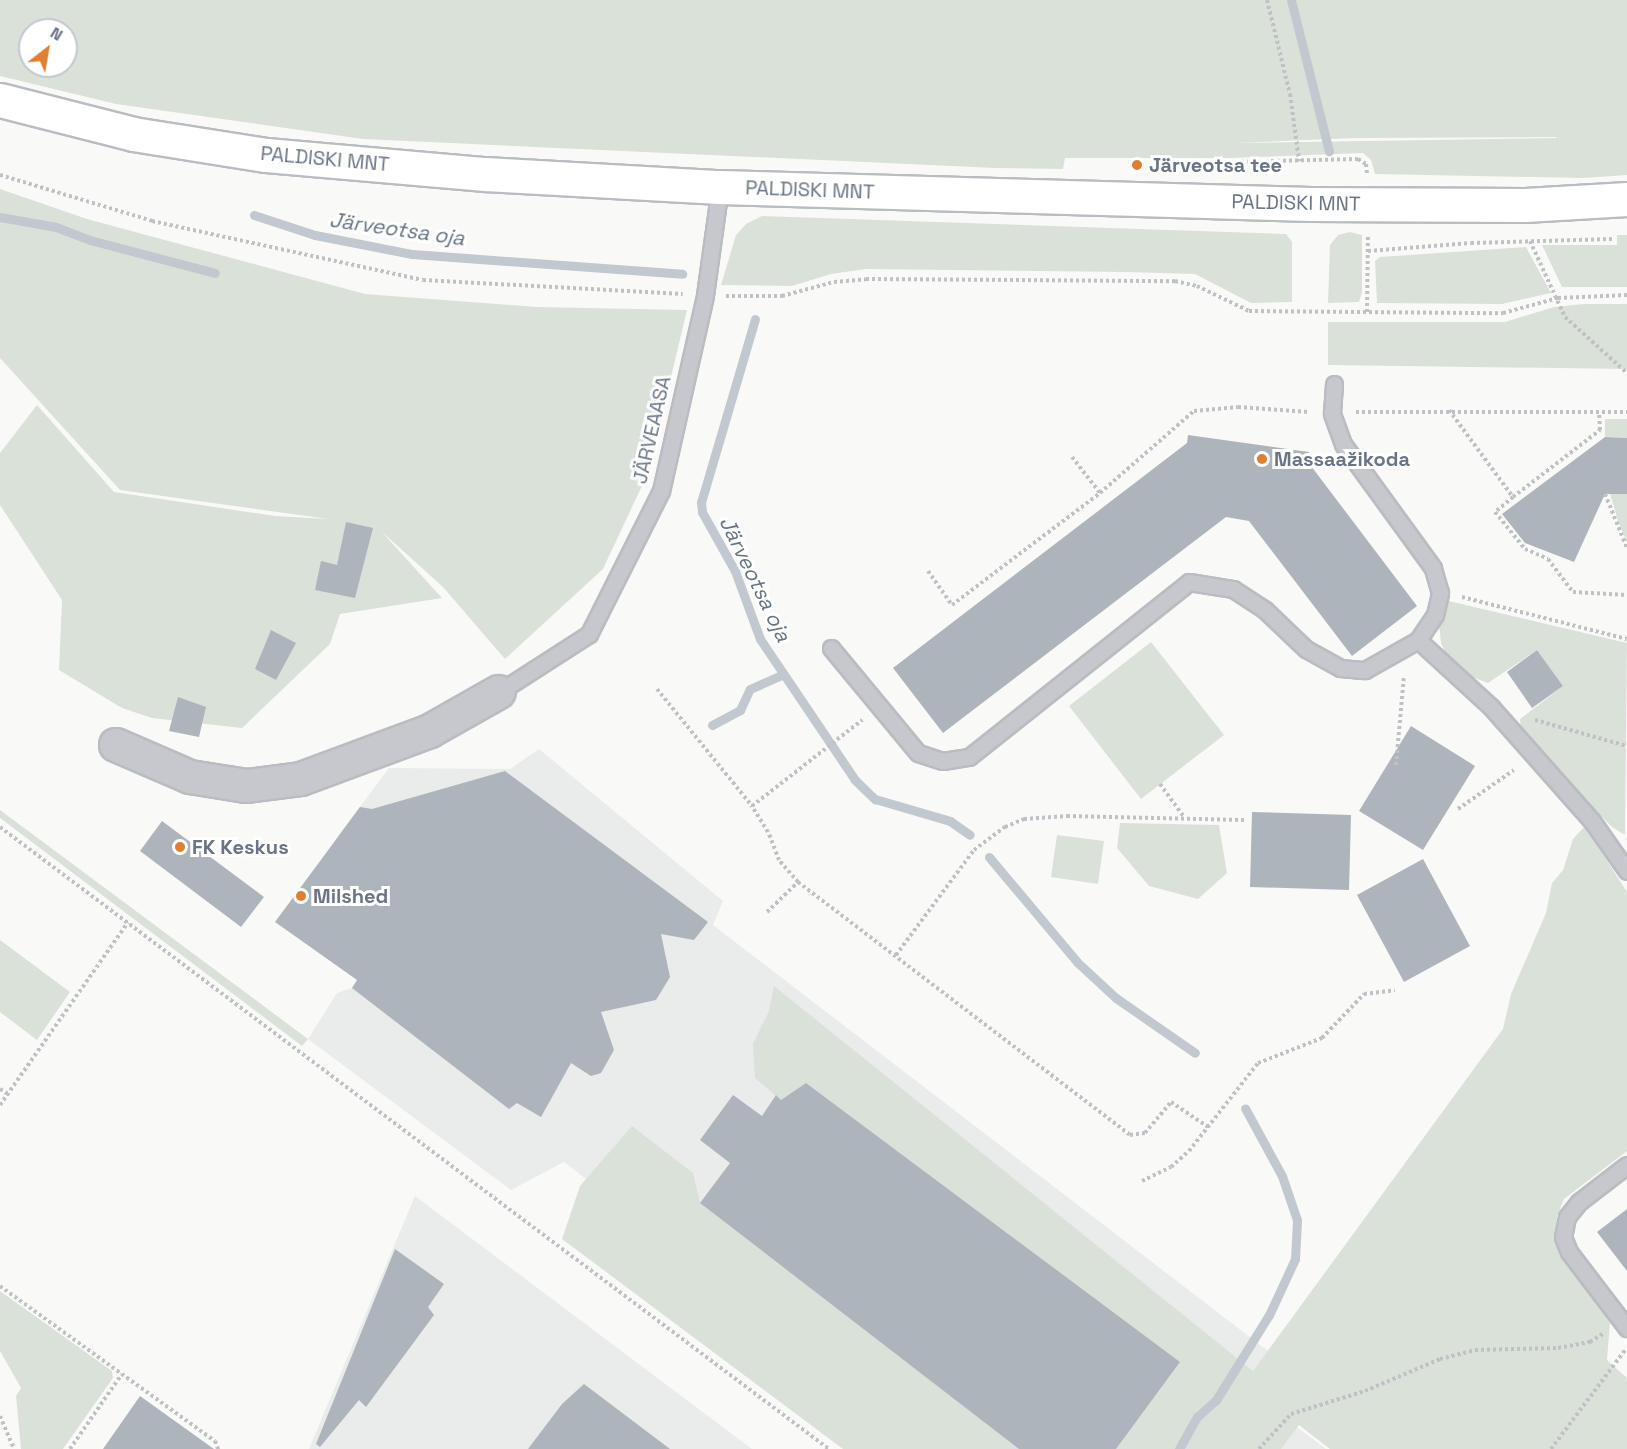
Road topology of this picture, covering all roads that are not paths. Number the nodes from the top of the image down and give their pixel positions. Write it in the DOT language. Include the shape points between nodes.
graph roads {
  1 [pos="0,100"];
  2 [pos="720,187"];
  3 [pos="1627,199"];
  4 [pos="1334,384"];
  5 [pos="1418,640"];
  6 [pos="831,648"];
  7 [pos="500,692"];
  8 [pos="116,746"];
  9 [pos="1627,871"];
  10 [pos="1627,1165"];
  11 [pos="1627,1328"];
  1 -- 2 [label="main road, PALDISKI MNT" via="133,135 266,155 485,174"];
  2 -- 3 [label="main road, PALDISKI MNT" via="1311,204 1525,205"];
  2 -- 7 [label="lane, JÄRVEAASA" via="705,295 661,491 589,634"];
  4 -- 5 [label="lane" via="1332,414 1343,444 1433,568 1440,592 1435,615"];
  5 -- 6 [label="lane" via="1365,670 1340,668 1306,649 1265,610 1233,589 1189,582 969,757 942,761 918,753"];
  5 -- 9 [label="lane" via="1491,707 1593,821"];
  7 -- 8 [label="street" via="430,731 301,779 247,786 190,777"];
  10 -- 11 [label="lane" via="1579,1202 1567,1217 1563,1237 1569,1252"];
}
